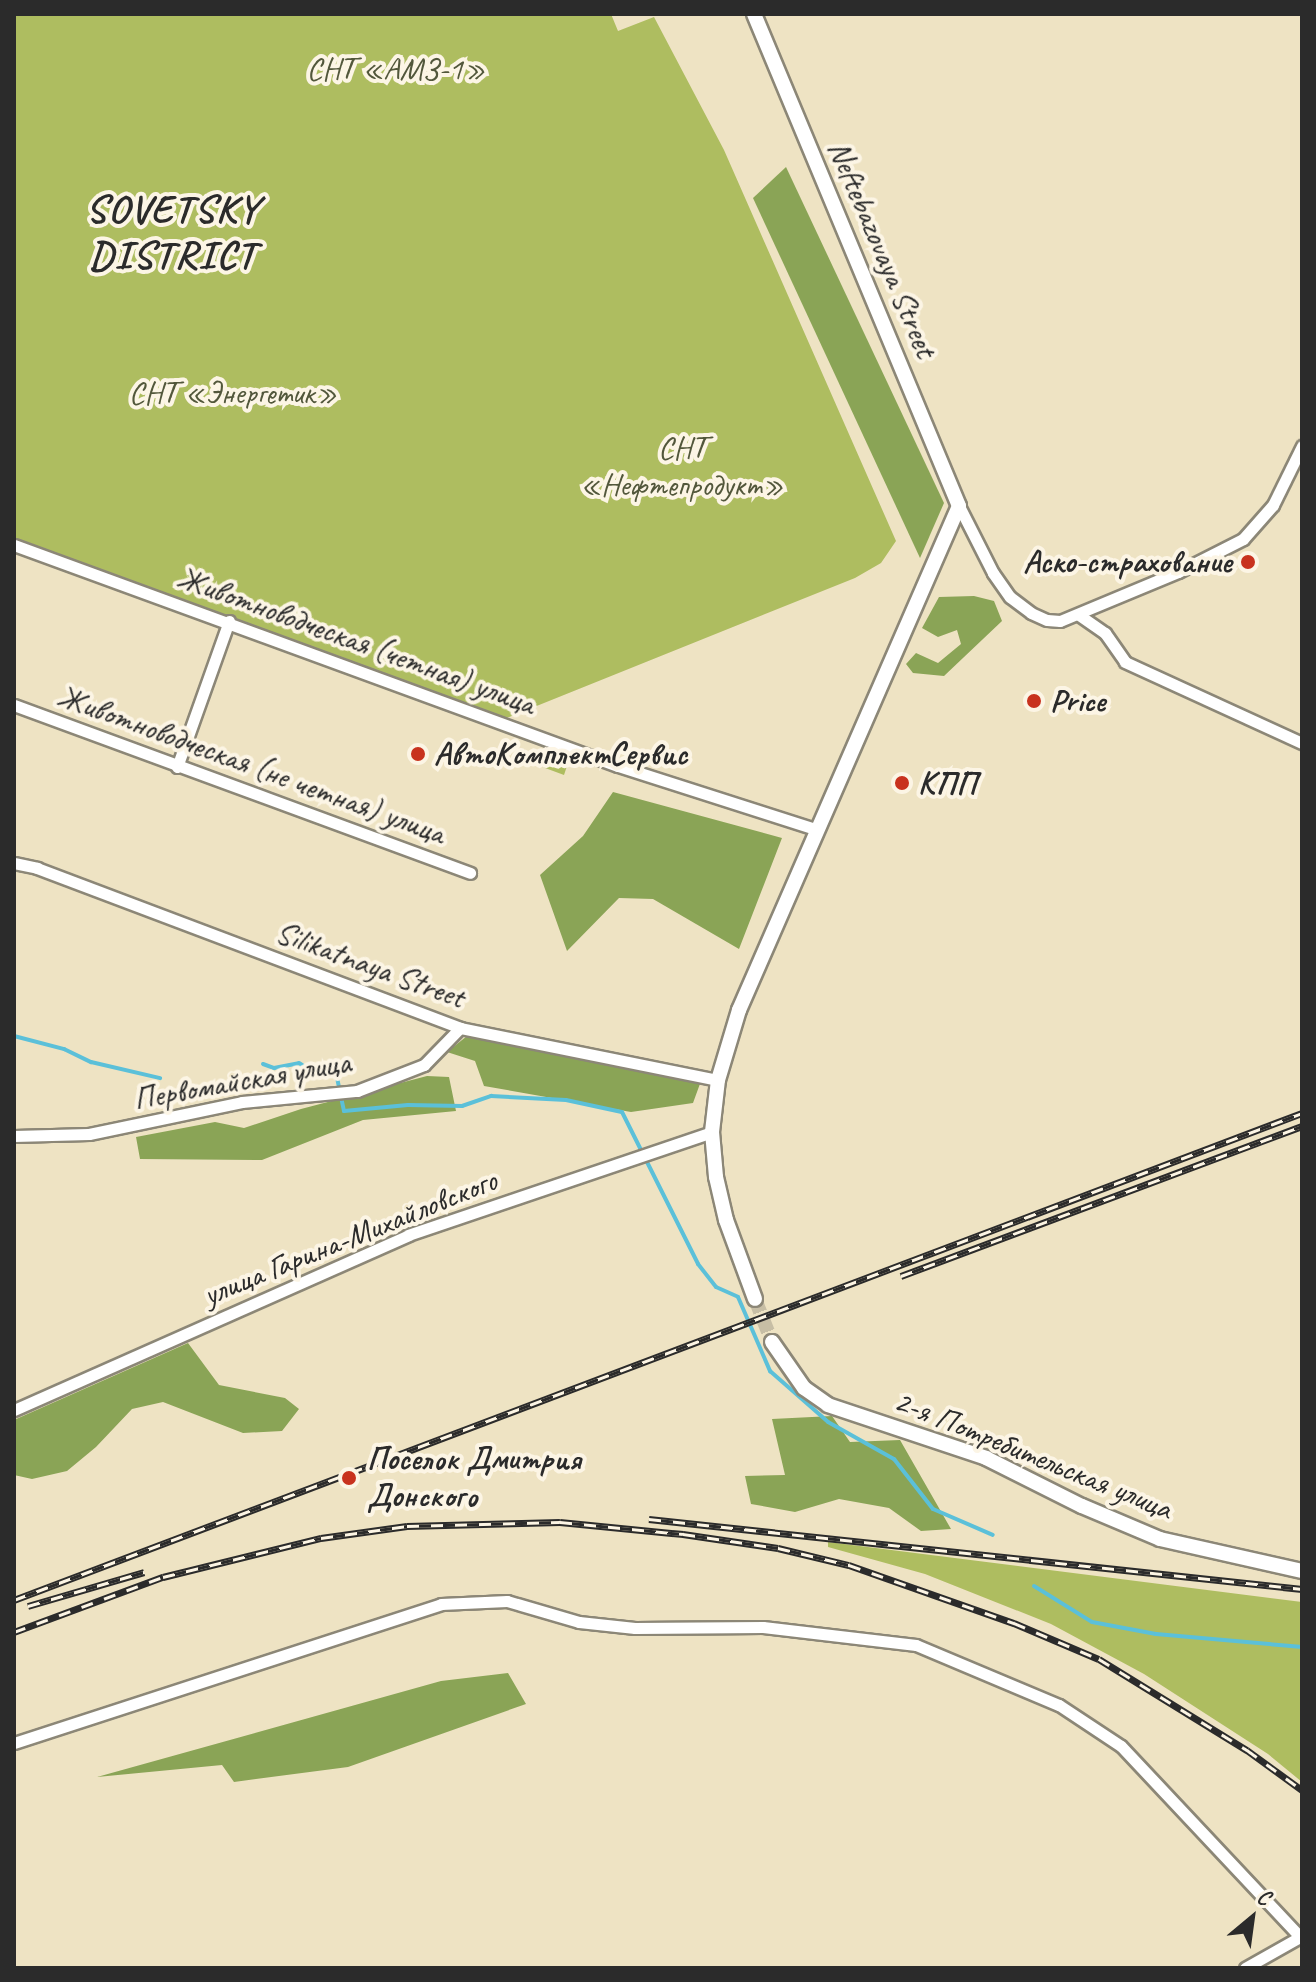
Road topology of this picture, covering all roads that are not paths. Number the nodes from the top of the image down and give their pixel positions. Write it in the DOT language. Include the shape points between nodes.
graph roads {
  1 [pos="754,14"];
  2 [pos="1302,446"];
  3 [pos="959,506"];
  4 [pos="15,548"];
  5 [pos="1079,615"];
  6 [pos="229,621"];
  7 [pos="14,705"];
  8 [pos="1302,743"];
  9 [pos="177,767"];
  10 [pos="816,829"];
  11 [pos="14,863"];
  12 [pos="470,873"];
  13 [pos="460,1028"];
  14 [pos="718,1080"];
  15 [pos="712,1132"];
  16 [pos="14,1136"];
  17 [pos="755,1299"];
  18 [pos="772,1342"];
  19 [pos="14,1410"];
  20 [pos="1302,1571"];
  21 [pos="14,1743"];
  22 [pos="1301,1938"];
  23 [pos="1245,1968"];
  1 -- 3 [label="street, Neftebazovaya Street"];
  2 -- 5 [label="street" via="1273,505 1243,539"];
  3 -- 5 [label="street" via="993,573 1016,603 1047,620"];
  3 -- 10 [label="street"];
  4 -- 6 [label="street, Животноводческая (четная) улица"];
  5 -- 8 [label="street" via="1105,633 1125,662"];
  6 -- 9 [label="street"];
  6 -- 10 [label="street, Животноводческая (четная) улица" via="618,766"];
  7 -- 9 [label="street, Животноводческая (не четная) улица"];
  9 -- 12 [label="street, Животноводческая (не четная) улица"];
  10 -- 14 [label="street" via="739,1010"];
  11 -- 13 [label="street, Silikatnaya Street"];
  13 -- 14 [label="street, Silikatnaya Street"];
  13 -- 16 [label="street, Первомайская улица" via="424,1065 357,1091 242,1102 89,1134"];
  14 -- 15 [label="street"];
  15 -- 17 [label="street" via="726,1220"];
  15 -- 19 [label="street, улица Гарина-Михайловского" via="408,1235"];
  18 -- 20 [label="street, 2-я Потребительская улица" via="804,1388 828,1405 986,1458 1160,1539"];
  21 -- 22 [label="street" via="441,1604 507,1601 593,1624 763,1627 916,1645 1059,1705 1121,1746"];
  22 -- 23 [label="street"];
}
